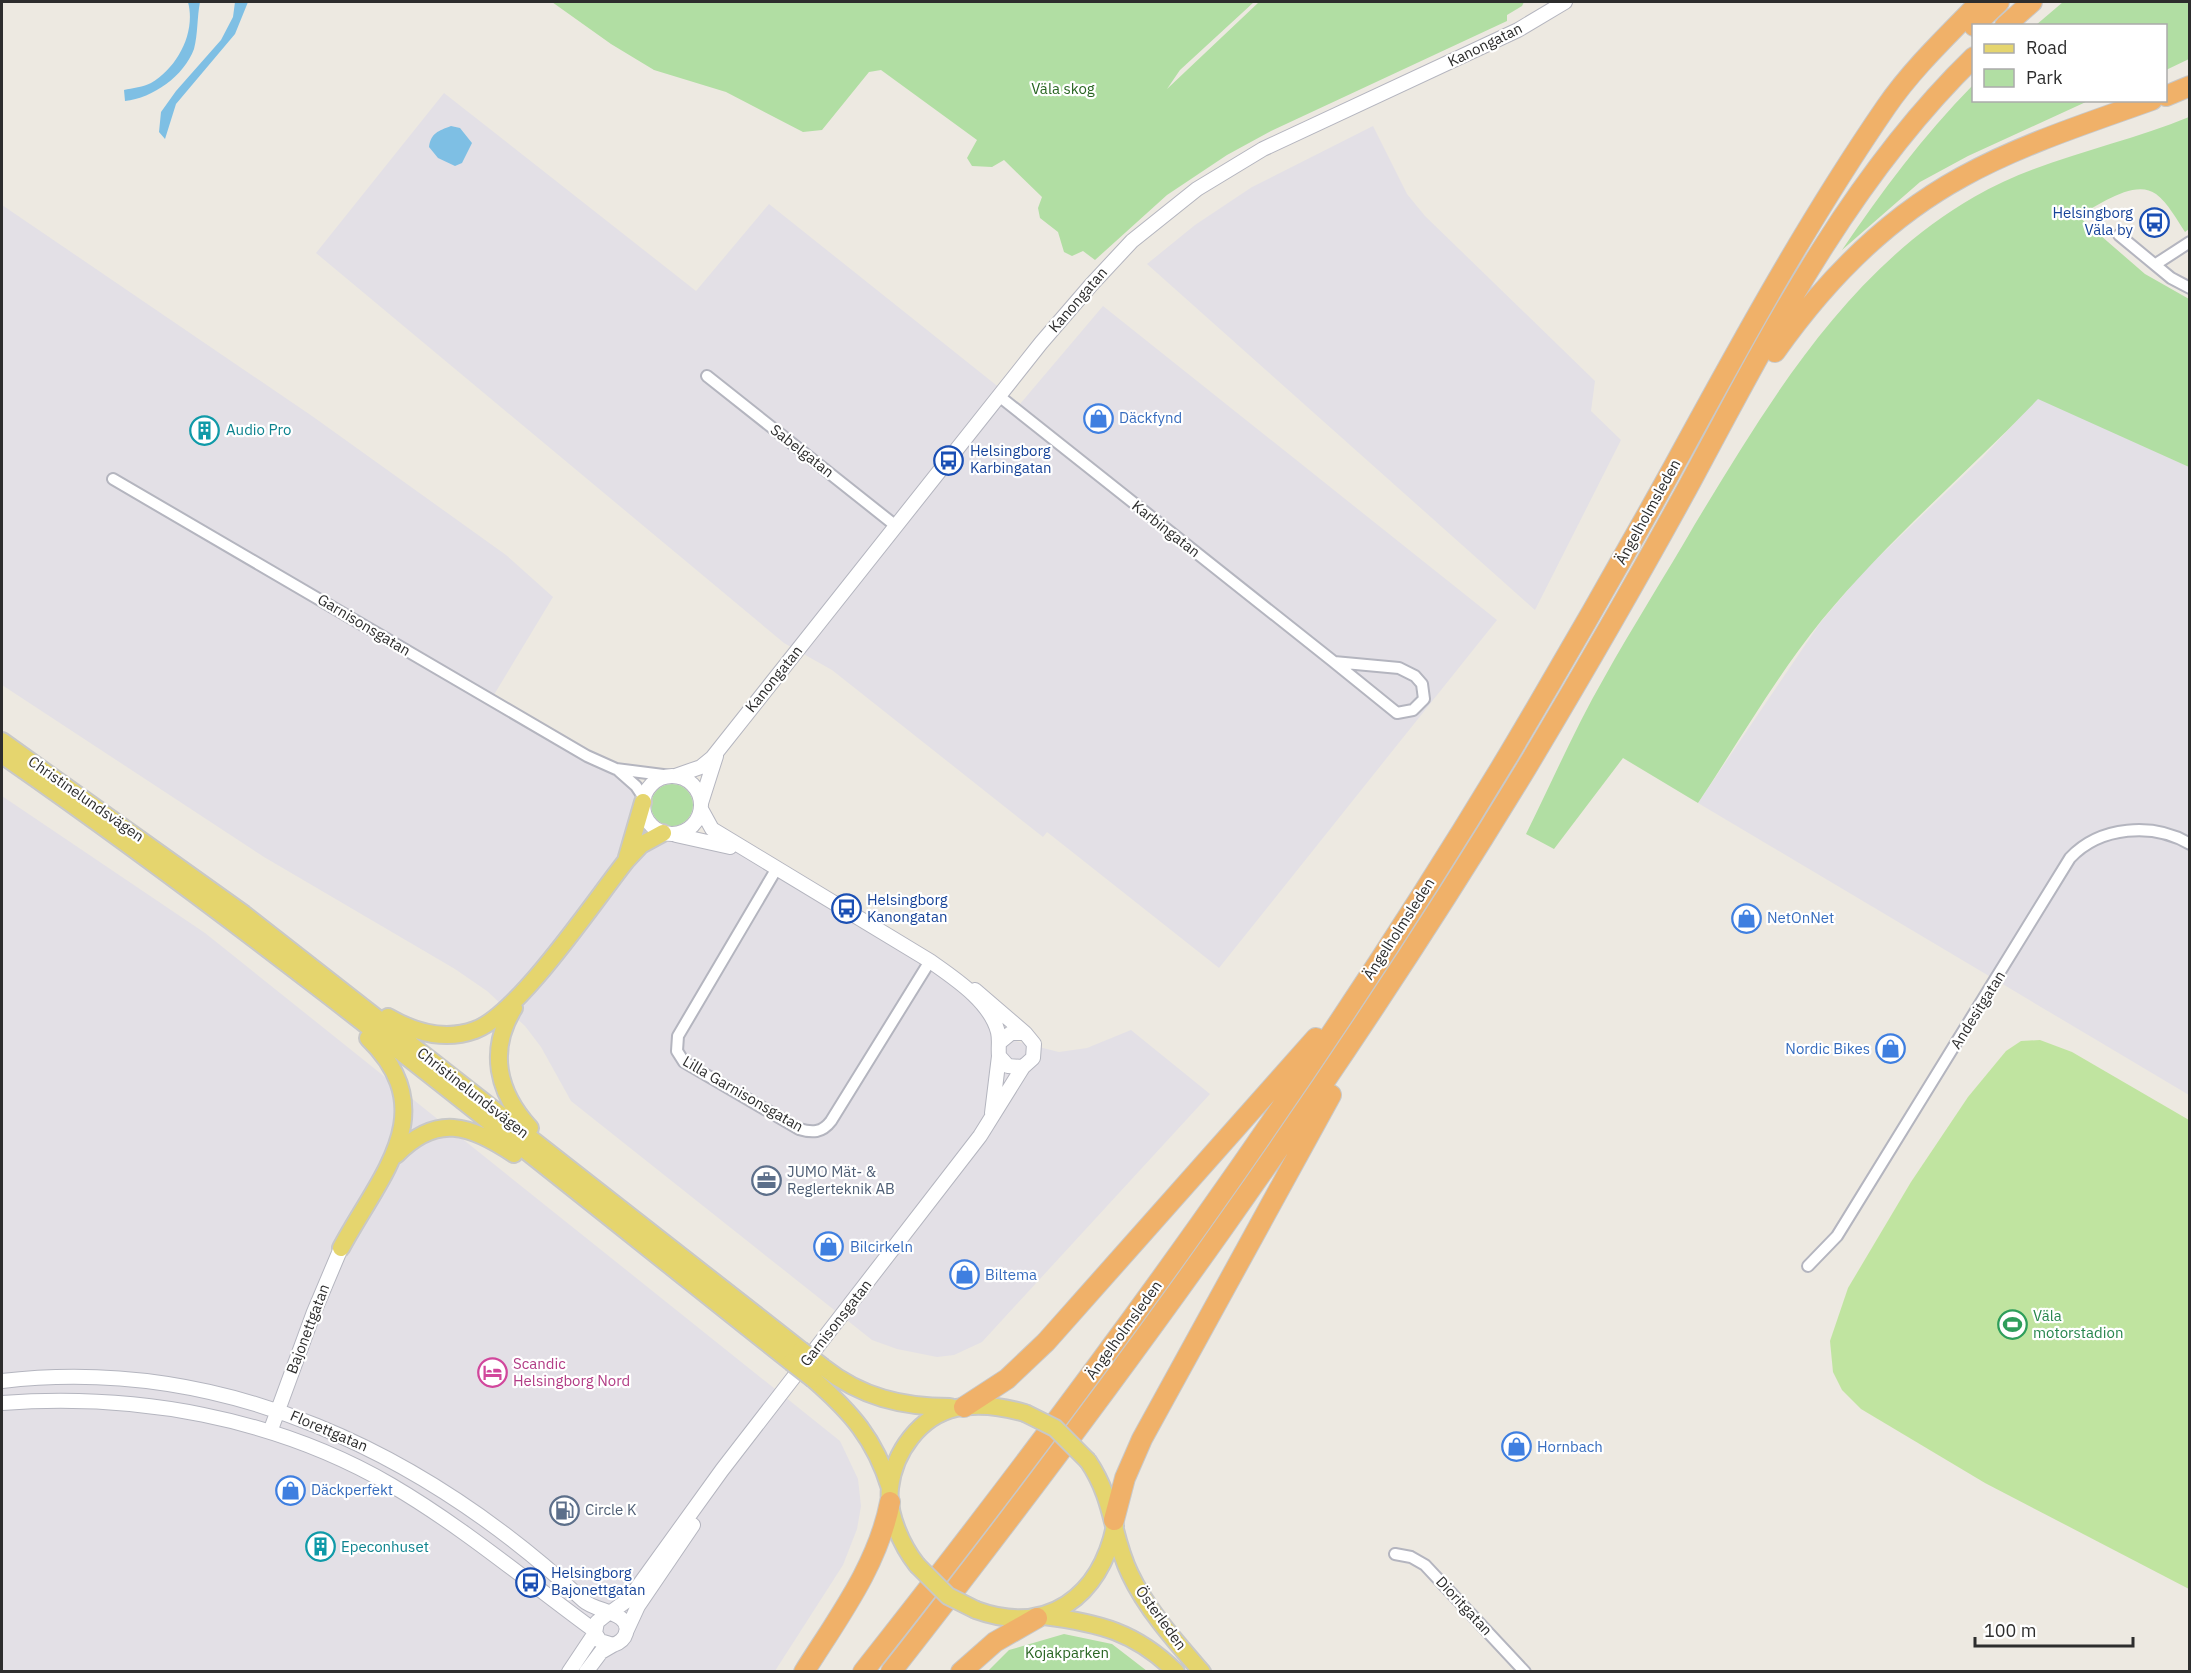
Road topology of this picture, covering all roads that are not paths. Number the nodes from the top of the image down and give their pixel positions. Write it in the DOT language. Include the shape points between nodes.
graph roads {
  1 [pos="1565,2"];
  2 [pos="1980,2"];
  3 [pos="1999,2"];
  4 [pos="2032,2"];
  5 [pos="1976,24"];
  6 [pos="2007,24"];
  7 [pos="1972,28"];
  8 [pos="1972,59"];
  9 [pos="2190,86"];
  10 [pos="2167,96"];
  11 [pos="2147,102"];
  12 [pos="1865,142"];
  13 [pos="2119,235"];
  14 [pos="2190,242"];
  15 [pos="2156,264"];
  16 [pos="2190,288"];
  17 [pos="707,376"];
  18 [pos="999,396"];
  19 [pos="1732,406"];
  20 [pos="113,479"];
  21 [pos="897,526"];
  22 [pos="1334,662"];
  23 [pos="2,741"];
  24 [pos="717,751"];
  25 [pos="2,755"];
  26 [pos="616,769"];
  27 [pos="673,776"];
  28 [pos="643,800"];
  29 [pos="701,806"];
  30 [pos="666,834"];
  31 [pos="2190,844"];
  32 [pos="753,854"];
  33 [pos="626,861"];
  34 [pos="777,868"];
  35 [pos="286,946"];
  36 [pos="1411,952"];
  37 [pos="930,961"];
  38 [pos="1367,980"];
  39 [pos="960,983"];
  40 [pos="314,985"];
  41 [pos="524,991"];
  42 [pos="1025,1033"];
  43 [pos="1000,1049"];
  44 [pos="1023,1068"];
  45 [pos="991,1118"];
  46 [pos="390,1162"];
  47 [pos="588,1182"];
  48 [pos="614,1221"];
  49 [pos="341,1248"];
  50 [pos="1808,1266"];
  51 [pos="796,1356"];
  52 [pos="818,1373"];
  53 [pos="2,1381"];
  54 [pos="2,1403"];
  55 [pos="961,1407"];
  56 [pos="278,1410"];
  57 [pos="270,1432"];
  58 [pos="1088,1461"];
  59 [pos="722,1470"];
  60 [pos="890,1495"];
  61 [pos="1115,1523"];
  62 [pos="1395,1554"];
  63 [pos="917,1565"];
  64 [pos="609,1614"];
  65 [pos="1041,1617"];
  66 [pos="595,1632"];
  67 [pos="626,1632"];
  68 [pos="613,1645"];
  69 [pos="569,1671"];
  70 [pos="586,1671"];
  71 [pos="804,1671"];
  72 [pos="863,1671"];
  73 [pos="891,1671"];
  74 [pos="961,1671"];
  75 [pos="1176,1671"];
  76 [pos="1202,1671"];
  77 [pos="1525,1671"];
  1 -- 18 [label="street, Kanongatan" via="1497,40 1286,137 1197,189 1115,259"];
  2 -- 12 [label="highway" via="1888,105"];
  3 -- 5 [label="highway"];
  4 -- 6 [label="highway"];
  7 -- 12 [label="highway"];
  8 -- 19 [label="highway" via="1882,162 1832,234"];
  9 -- 10 [label="highway"];
  11 -- 19 [label="highway" via="1987,164 1895,220 1816,297"];
  12 -- 38 [label="highway, Ängelholmsleden" via="1789,257 1565,659"];
  13 -- 15 [label="street"];
  14 -- 15 [label="street"];
  15 -- 16 [label="street"];
  17 -- 21 [label="street, Sabelgatan"];
  18 -- 21 [label="street, Kanongatan"];
  18 -- 22 [label="street, Karbingatan"];
  19 -- 36 [label="highway, Ängelholmsleden" via="1568,698"];
  20 -- 26 [label="street, Garnisonsgatan" via="555,739"];
  21 -- 24 [label="street, Kanongatan"];
  22 -- 22 [label="street, Karbingatan" via="1397,713 1413,711 1424,699 1422,684 1405,670"];
  23 -- 35 [label="main road, Christinelundsvägen"];
  24 -- 27 [label="street, Kanongatan" via="701,767"];
  24 -- 29 [label="street, Kanongatan"];
  25 -- 40 [label="main road, Christinelundsvägen" via="111,831"];
  26 -- 27 [label="street, Garnisonsgatan"];
  26 -- 28 [label="street, Garnisonsgatan" via="636,786"];
  27 -- 28 [label="street" via="657,781"];
  27 -- 29 [label="street" via="693,785"];
  28 -- 30 [label="street" via="650,824"];
  28 -- 33 [label="main road"];
  29 -- 30 [label="street" via="690,828"];
  29 -- 32 [label="street, Garnisonsgatan" via="712,830"];
  30 -- 32 [label="street, Garnisonsgatan" via="710,841"];
  30 -- 33 [label="main road" via="641,845"];
  31 -- 50 [label="street, Andesitgatan" via="2152,829 2116,833 2082,845 2058,877 1837,1236"];
  32 -- 34 [label="street, Garnisonsgatan"];
  33 -- 41 [label="main road"];
  34 -- 37 [label="street, Garnisonsgatan"];
  34 -- 37 [label="street, Lilla Garnisonsgatan" via="678,1036 677,1051 684,1062 798,1129 823,1130"];
  35 -- 41 [label="main road" via="390,1018 425,1033 475,1031 494,1020"];
  35 -- 47 [label="main road, Christinelundsvägen"];
  36 -- 61 [label="highway" via="1388,1003 1296,1155 1142,1438 1125,1478"];
  36 -- 73 [label="highway, Ängelholmsleden" via="1319,1091 1112,1385"];
  37 -- 39 [label="street, Garnisonsgatan"];
  38 -- 55 [label="highway" via="1046,1342 1007,1379"];
  38 -- 72 [label="highway, Ängelholmsleden" via="1178,1258 1000,1497"];
  39 -- 42 [label="street, Garnisonsgatan" via="982,993"];
  39 -- 43 [label="street, Garnisonsgatan" via="992,1018"];
  40 -- 46 [label="main road" via="376,1047 397,1077 403,1093 404,1118"];
  40 -- 48 [label="main road, Christinelundsvägen"];
  41 -- 47 [label="main road" via="499,1041 500,1079 519,1116"];
  42 -- 43 [label="street" via="1011,1033"];
  42 -- 44 [label="street, Garnisonsgatan" via="1035,1051"];
  43 -- 44 [label="street" via="1008,1066"];
  43 -- 45 [label="street, Garnisonsgatan"];
  44 -- 45 [label="street, Garnisonsgatan"];
  45 -- 59 [label="street, Garnisonsgatan"];
  46 -- 48 [label="main road" via="428,1130 463,1130 507,1149"];
  46 -- 49 [label="main road"];
  47 -- 51 [label="main road, Christinelundsvägen"];
  48 -- 51 [label="main road, Christinelundsvägen"];
  49 -- 56 [label="street, Bajonettgatan"];
  51 -- 52 [label="main road, Christinelundsvägen, bridge"];
  52 -- 55 [label="main road, Christinelundsvägen" via="880,1398 912,1405"];
  52 -- 60 [label="main road, Christinelundsvägen" via="871,1439"];
  53 -- 56 [label="street, Florettgatan" via="143,1381 225,1395"];
  54 -- 57 [label="street, Florettgatan" via="135,1403 210,1416"];
  55 -- 58 [label="main road, Christinelundsvägen, bridge" via="999,1407 1025,1413 1055,1428"];
  55 -- 60 [label="main road" via="931,1419 913,1434 900,1454"];
  56 -- 57 [label="street, Bajonettgatan"];
  56 -- 64 [label="street, Florettgatan" via="341,1435 411,1471 506,1536 592,1608"];
  57 -- 66 [label="street, Florettgatan" via="328,1454 393,1486"];
  58 -- 61 [label="main road, Österleden" via="1104,1488"];
  59 -- 64 [label="street, Garnisonsgatan" via="629,1599"];
  59 -- 67 [label="street, Garnisonsgatan" via="704,1508"];
  60 -- 63 [label="main road, Christinelundsvägen" via="898,1531"];
  60 -- 71 [label="highway" via="887,1520 871,1561"];
  61 -- 65 [label="main road" via="1103,1564 1092,1583 1071,1602"];
  61 -- 76 [label="main road, Österleden" via="1136,1584"];
  62 -- 77 [label="street, Dioritgatan" via="1425,1565"];
  63 -- 65 [label="main road, Österleden, bridge" via="948,1596 975,1610 1014,1619"];
  64 -- 66 [label="street, Garnisonsgatan" via="599,1618"];
  64 -- 67 [label="street" via="623,1620"];
  65 -- 74 [label="highway" via="995,1642"];
  65 -- 75 [label="main road, Österleden" via="1117,1630"];
  66 -- 68 [label="street" via="600,1641"];
  66 -- 69 [label="street, Garnisonsgatan"];
  67 -- 68 [label="street, Garnisonsgatan"];
  68 -- 70 [label="street, Garnisonsgatan" via="601,1652"];
}
